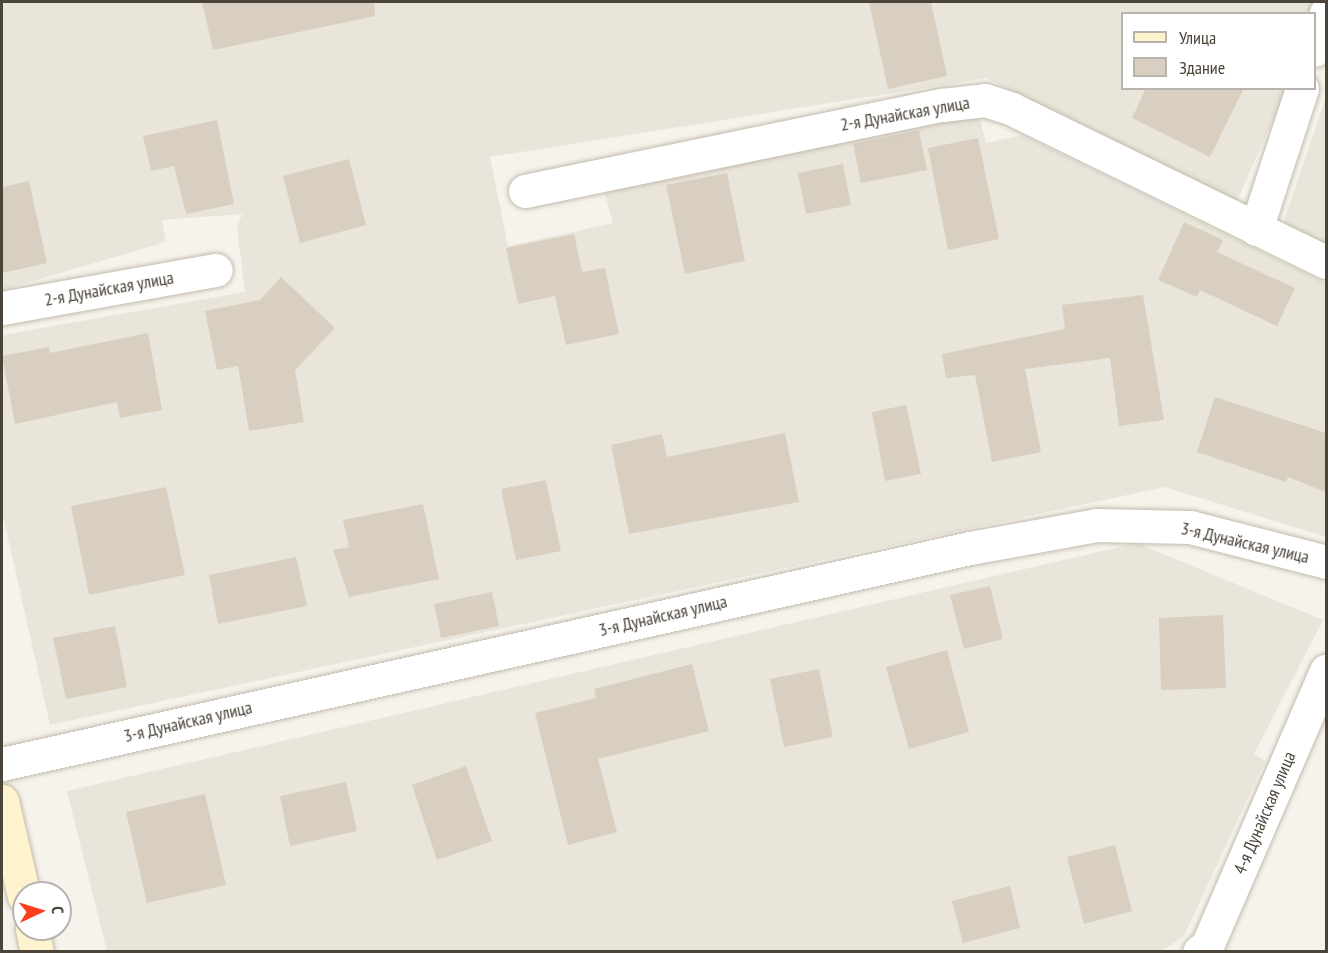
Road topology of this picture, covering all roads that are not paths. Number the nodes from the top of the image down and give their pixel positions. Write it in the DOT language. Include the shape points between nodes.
graph roads {
  1 [pos="1326,13"];
  2 [pos="1316,44"];
  3 [pos="1301,90"];
  4 [pos="525,191"];
  5 [pos="1256,229"];
  6 [pos="1326,262"];
  7 [pos="216,270"];
  8 [pos="2,308"];
  9 [pos="1326,562"];
  10 [pos="1326,671"];
  11 [pos="2,764"];
  12 [pos="2,801"];
  13 [pos="21,881"];
  14 [pos="1198,951"];
  1 -- 2 [label="street"];
  3 -- 5 [label="street"];
  4 -- 5 [label="street, 2-я Дунайская улица" via="942,105 985,100 1012,109"];
  5 -- 6 [label="street, 2-я Дунайская улица"];
  7 -- 8 [label="street, 2-я Дунайская улица"];
  9 -- 11 [label="street, 3-я Дунайская улица" via="1190,527 1096,525 969,548"];
  10 -- 14 [label="street, 4-я Дунайская улица" via="1207,946"];
  12 -- 13 [label="street"];
}
